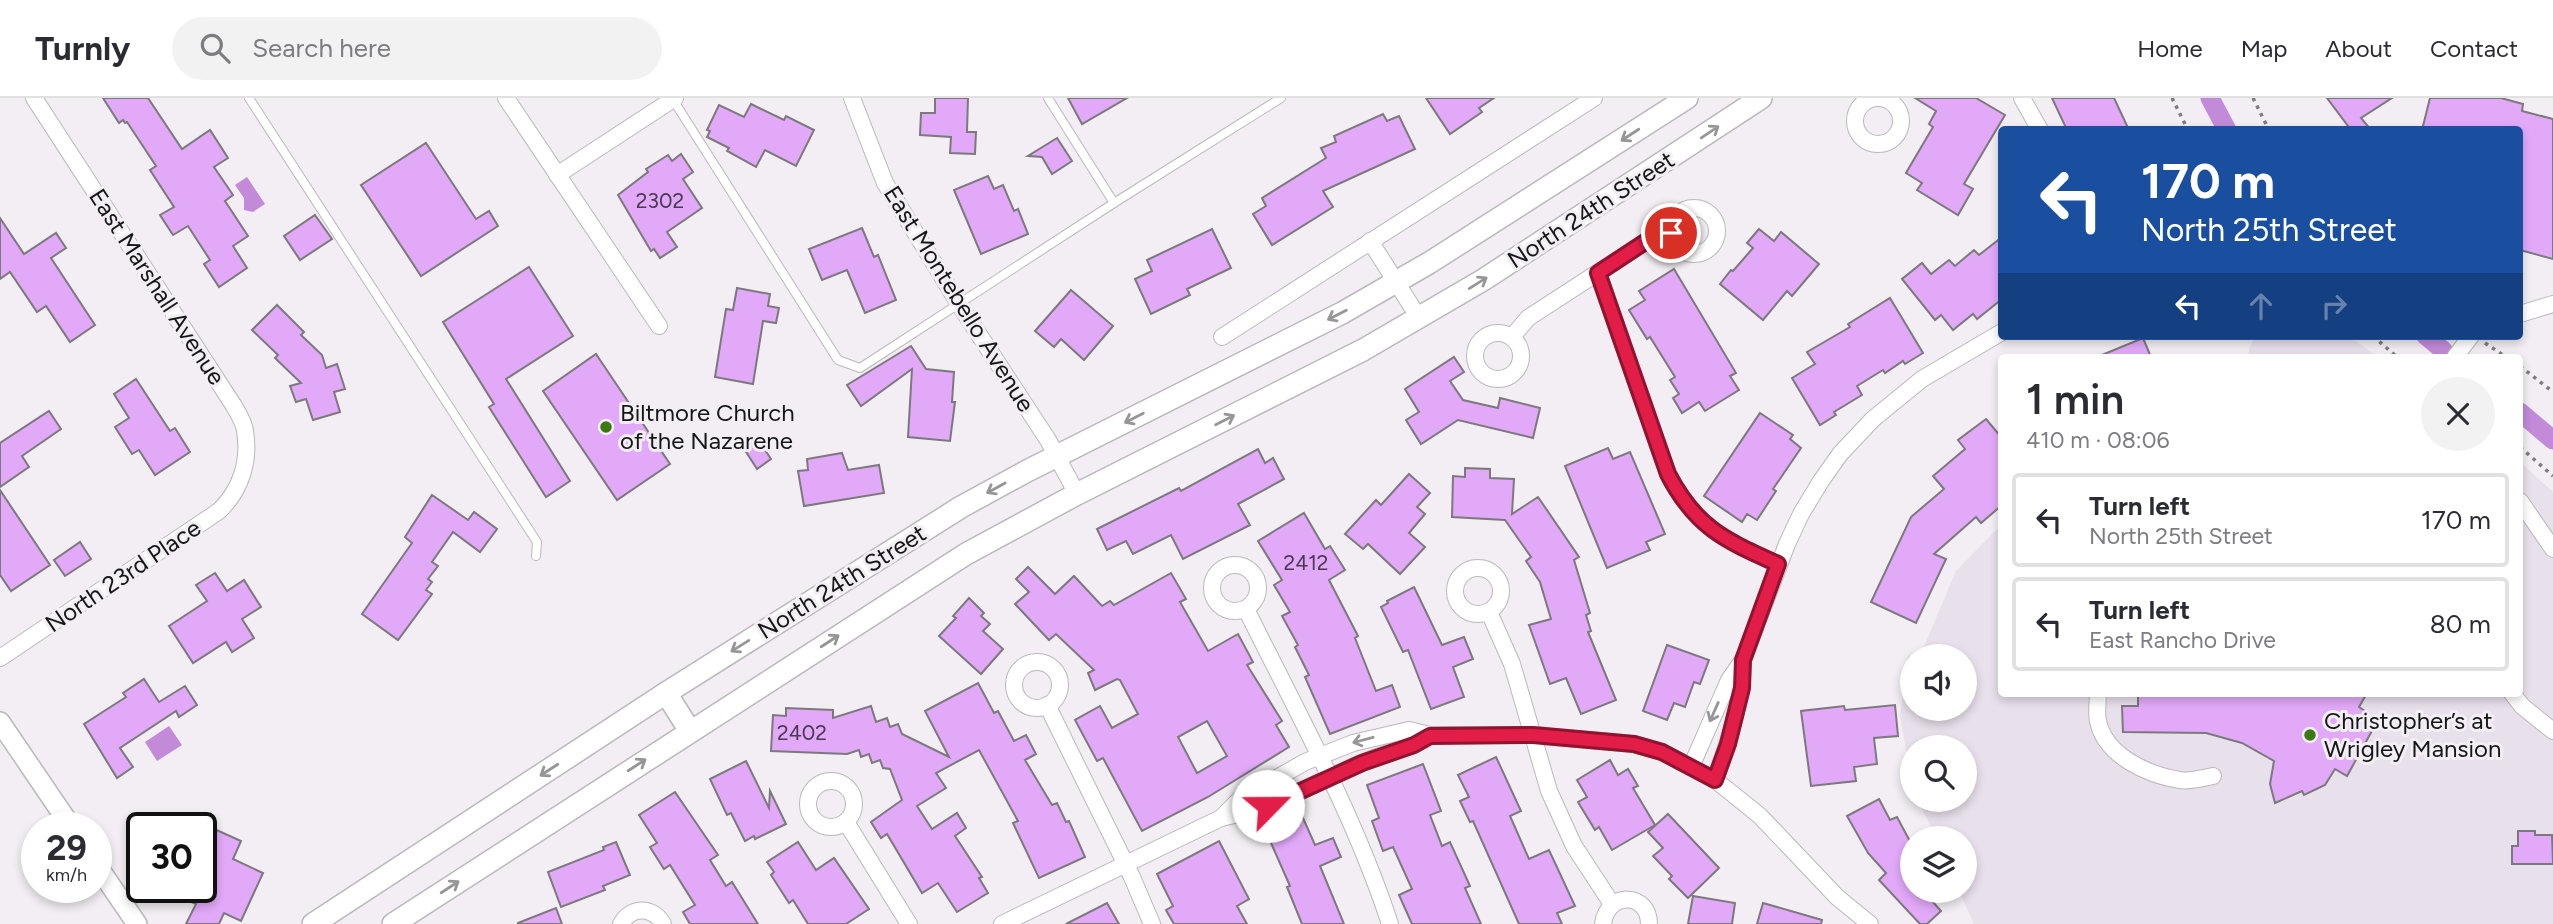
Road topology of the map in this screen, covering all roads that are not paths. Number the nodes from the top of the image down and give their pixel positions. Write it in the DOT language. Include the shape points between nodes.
graph roads {
  1 [pos="34,98"];
  2 [pos="249,98"];
  3 [pos="506,98"];
  4 [pos="673,98"];
  5 [pos="852,98"];
  6 [pos="1048,98"];
  7 [pos="1281,98"];
  8 [pos="1594,98"];
  9 [pos="1687,98"];
  10 [pos="1761,98"];
  11 [pos="2022,98"];
  12 [pos="2037,126"];
  13 [pos="556,175"];
  14 [pos="1114,203"];
  15 [pos="1671,233"];
  16 [pos="1370,241"];
  17 [pos="1598,273"];
  18 [pos="1396,282"];
  19 [pos="959,304"];
  20 [pos="2553,304"];
  21 [pos="2523,313"];
  22 [pos="1419,318"];
  23 [pos="659,326"];
  24 [pos="1998,334"];
  25 [pos="1222,337"];
  26 [pos="1513,337"];
  27 [pos="2469,340"];
  28 [pos="2458,354"];
  29 [pos="1056,457"];
  30 [pos="239,485"];
  31 [pos="1077,494"];
  32 [pos="2523,505"];
  33 [pos="2553,550"];
  34 [pos="536,556"];
  35 [pos="1778,564"];
  36 [pos="1245,609"];
  37 [pos="1489,612"];
  38 [pos="0,658"];
  39 [pos="1743,660"];
  40 [pos="666,693"];
  41 [pos="2098,697"];
  42 [pos="2515,697"];
  43 [pos="1047,705"];
  44 [pos="0,722"];
  45 [pos="690,731"];
  46 [pos="2553,731"];
  47 [pos="1533,735"];
  48 [pos="1430,736"];
  49 [pos="1320,756"];
  50 [pos="1691,767"];
  51 [pos="2213,776"];
  52 [pos="1329,778"];
  53 [pos="1715,780"];
  54 [pos="61,812"];
  55 [pos="1221,818"];
  56 [pos="846,822"];
  57 [pos="1125,865"];
  58 [pos="112,887"];
  59 [pos="1612,904"];
  60 [pos="137,924"];
  61 [pos="313,924"];
  62 [pos="393,924"];
  63 [pos="621,924"];
  64 [pos="663,924"];
  65 [pos="909,924"];
  66 [pos="1002,924"];
  67 [pos="1152,924"];
  68 [pos="1390,924"];
  69 [pos="1603,924"];
  70 [pos="1649,924"];
  71 [pos="1871,924"];
  1 -- 30 [label="street, East Marshall Avenue" via="234,406 245,428 246,452"];
  2 -- 34 [label="lane" via="537,542"];
  3 -- 13 [label="street"];
  4 -- 13 [label="street"];
  4 -- 19 [label="lane" via="838,360 860,368"];
  5 -- 19 [label="street, East Montebello Avenue" via="885,183"];
  6 -- 14 [label="lane"];
  7 -- 14 [label="lane"];
  8 -- 16 [label="street"];
  9 -- 18 [label="main road, North 24th Street, one-way"];
  22 -- 10 [label="main road, North 24th Street, one-way"];
  11 -- 12 [label="street"];
  13 -- 23 [label="street"];
  14 -- 19 [label="lane"];
  15 -- 17 [label="street" via="1648,240"];
  16 -- 18 [label="street"];
  16 -- 25 [label="street"];
  17 -- 26 [label="street" via="1528,318"];
  17 -- 35 [label="street" via="1679,496 1712,531"];
  18 -- 22 [label="street"];
  18 -- 29 [label="main road, North 24th Street, one-way"];
  19 -- 29 [label="street, East Montebello Avenue"];
  20 -- 21 [label="street"];
  31 -- 22 [label="main road, North 24th Street, one-way"];
  24 -- 35 [label="street" via="1922,379 1872,419 1821,481"];
  27 -- 28 [label="street"];
  29 -- 31 [label="street, East Montebello Avenue"];
  29 -- 40 [label="main road, North 24th Street, one-way" via="961,507"];
  30 -- 38 [label="street, North 23rd Place" via="208,520"];
  45 -- 31 [label="main road, North 24th Street, one-way" via="943,568"];
  32 -- 33 [label="street"];
  35 -- 39 [label="street"];
  36 -- 49 [label="street"];
  37 -- 47 [label="street" via="1512,664"];
  39 -- 50 [label="street, one-way" via="1729,680"];
  39 -- 53 [label="street" via="1742,688"];
  40 -- 45 [label="main road"];
  40 -- 61 [label="main road, North 24th Street, one-way"];
  41 -- 51 [label="street" via="2100,727 2126,759 2182,781"];
  42 -- 46 [label="street"];
  43 -- 57 [label="street"];
  44 -- 54 [label="street"];
  62 -- 45 [label="main road, North 24th Street, one-way"];
  47 -- 48 [label="street"];
  47 -- 50 [label="street" via="1634,744"];
  47 -- 59 [label="street" via="1564,826"];
  48 -- 49 [label="street, one-way" via="1409,730"];
  48 -- 52 [label="street"];
  49 -- 52 [label="street"];
  49 -- 55 [label="street" via="1240,799"];
  50 -- 53 [label="street"];
  52 -- 55 [label="street" via="1250,813"];
  52 -- 68 [label="street" via="1364,851"];
  53 -- 71 [label="street" via="1760,816 1837,897"];
  55 -- 57 [label="street"];
  56 -- 65 [label="street"];
  57 -- 66 [label="street"];
  57 -- 67 [label="street"];
  58 -- 60 [label="street"];
  59 -- 69 [label="street"];
  59 -- 70 [label="street" via="1635,901 1647,911"];
  63 -- 64 [label="street" via="628,914 642,910 656,914"];
}
